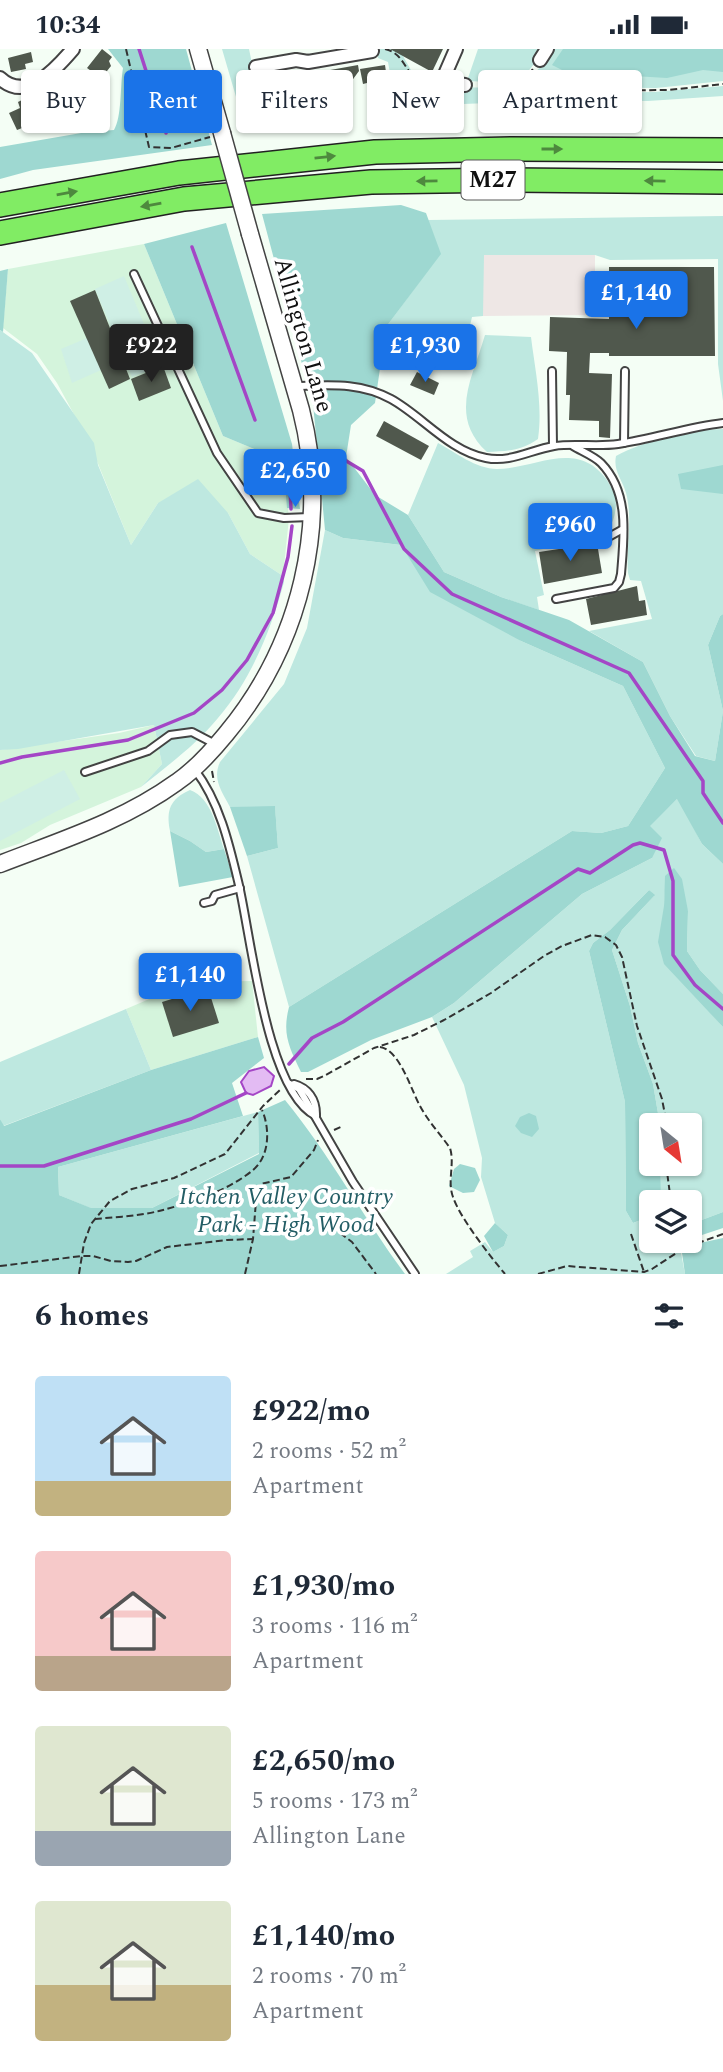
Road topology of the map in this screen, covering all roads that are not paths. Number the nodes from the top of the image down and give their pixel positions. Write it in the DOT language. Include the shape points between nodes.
graph roads {
  1 [pos="73,49"];
  2 [pos="198,49"];
  3 [pos="456,49"];
  4 [pos="372,51"];
  5 [pos="341,53"];
  6 [pos="256,67"];
  7 [pos="0,78"];
  8 [pos="465,85"];
  9 [pos="723,150"];
  10 [pos="723,182"];
  11 [pos="0,205"];
  12 [pos="0,233"];
  13 [pos="134,274"];
  14 [pos="552,371"];
  15 [pos="625,371"];
  16 [pos="295,386"];
  17 [pos="723,423"];
  18 [pos="624,443"];
  19 [pos="571,445"];
  20 [pos="553,446"];
  21 [pos="312,517"];
  22 [pos="623,529"];
  23 [pos="598,543"];
  24 [pos="556,599"];
  25 [pos="217,745"];
  26 [pos="194,768"];
  27 [pos="85,772"];
  28 [pos="0,864"];
  29 [pos="240,888"];
  30 [pos="204,903"];
  31 [pos="288,1082"];
  32 [pos="316,1116"];
  33 [pos="361,1177"];
  34 [pos="353,1182"];
  35 [pos="405,1244"];
  36 [pos="397,1248"];
  37 [pos="415,1274"];
  1 -- 7 [label="street" via="60,65 30,86 17,87"];
  2 -- 16 [label="street, Allington Lane, bridge"];
  3 -- 8 [label="street" via="438,90"];
  4 -- 5 [label="street"];
  5 -- 6 [label="street" via="308,62"];
  11 -- 9 [label="highway, M27, one-way" via="179,173 375,152"];
  10 -- 12 [label="highway, M27, one-way" via="371,181 184,199"];
  13 -- 21 [label="lane" via="217,453 258,513"];
  14 -- 20 [label="lane"];
  15 -- 18 [label="lane"];
  16 -- 20 [label="lane" via="334,384 373,391 460,448 484,458 521,456"];
  16 -- 21 [label="street, Allington Lane" via="310,454"];
  17 -- 18 [label="lane"];
  18 -- 19 [label="lane"];
  19 -- 20 [label="lane"];
  19 -- 22 [label="lane" via="601,463 622,495"];
  21 -- 25 [label="street, Allington Lane" via="304,578 288,629 260,687"];
  22 -- 23 [label="lane"];
  22 -- 24 [label="lane" via="617,586"];
  25 -- 26 [label="street, Allington Lane"];
  25 -- 27 [label="lane" via="192,732 170,735 148,751"];
  26 -- 28 [label="street, Allington Lane" via="133,811"];
  26 -- 29 [label="lane" via="209,791"];
  29 -- 30 [label="lane"];
  29 -- 31 [label="lane" via="268,1026"];
  31 -- 32 [label="lane" via="307,1111"];
  31 -- 32 [label="lane" via="305,1087 316,1104"];
  32 -- 34 [label="lane"];
  33 -- 34 [label="lane"];
  34 -- 36 [label="lane"];
  35 -- 36 [label="lane"];
  36 -- 37 [label="lane"];
}
